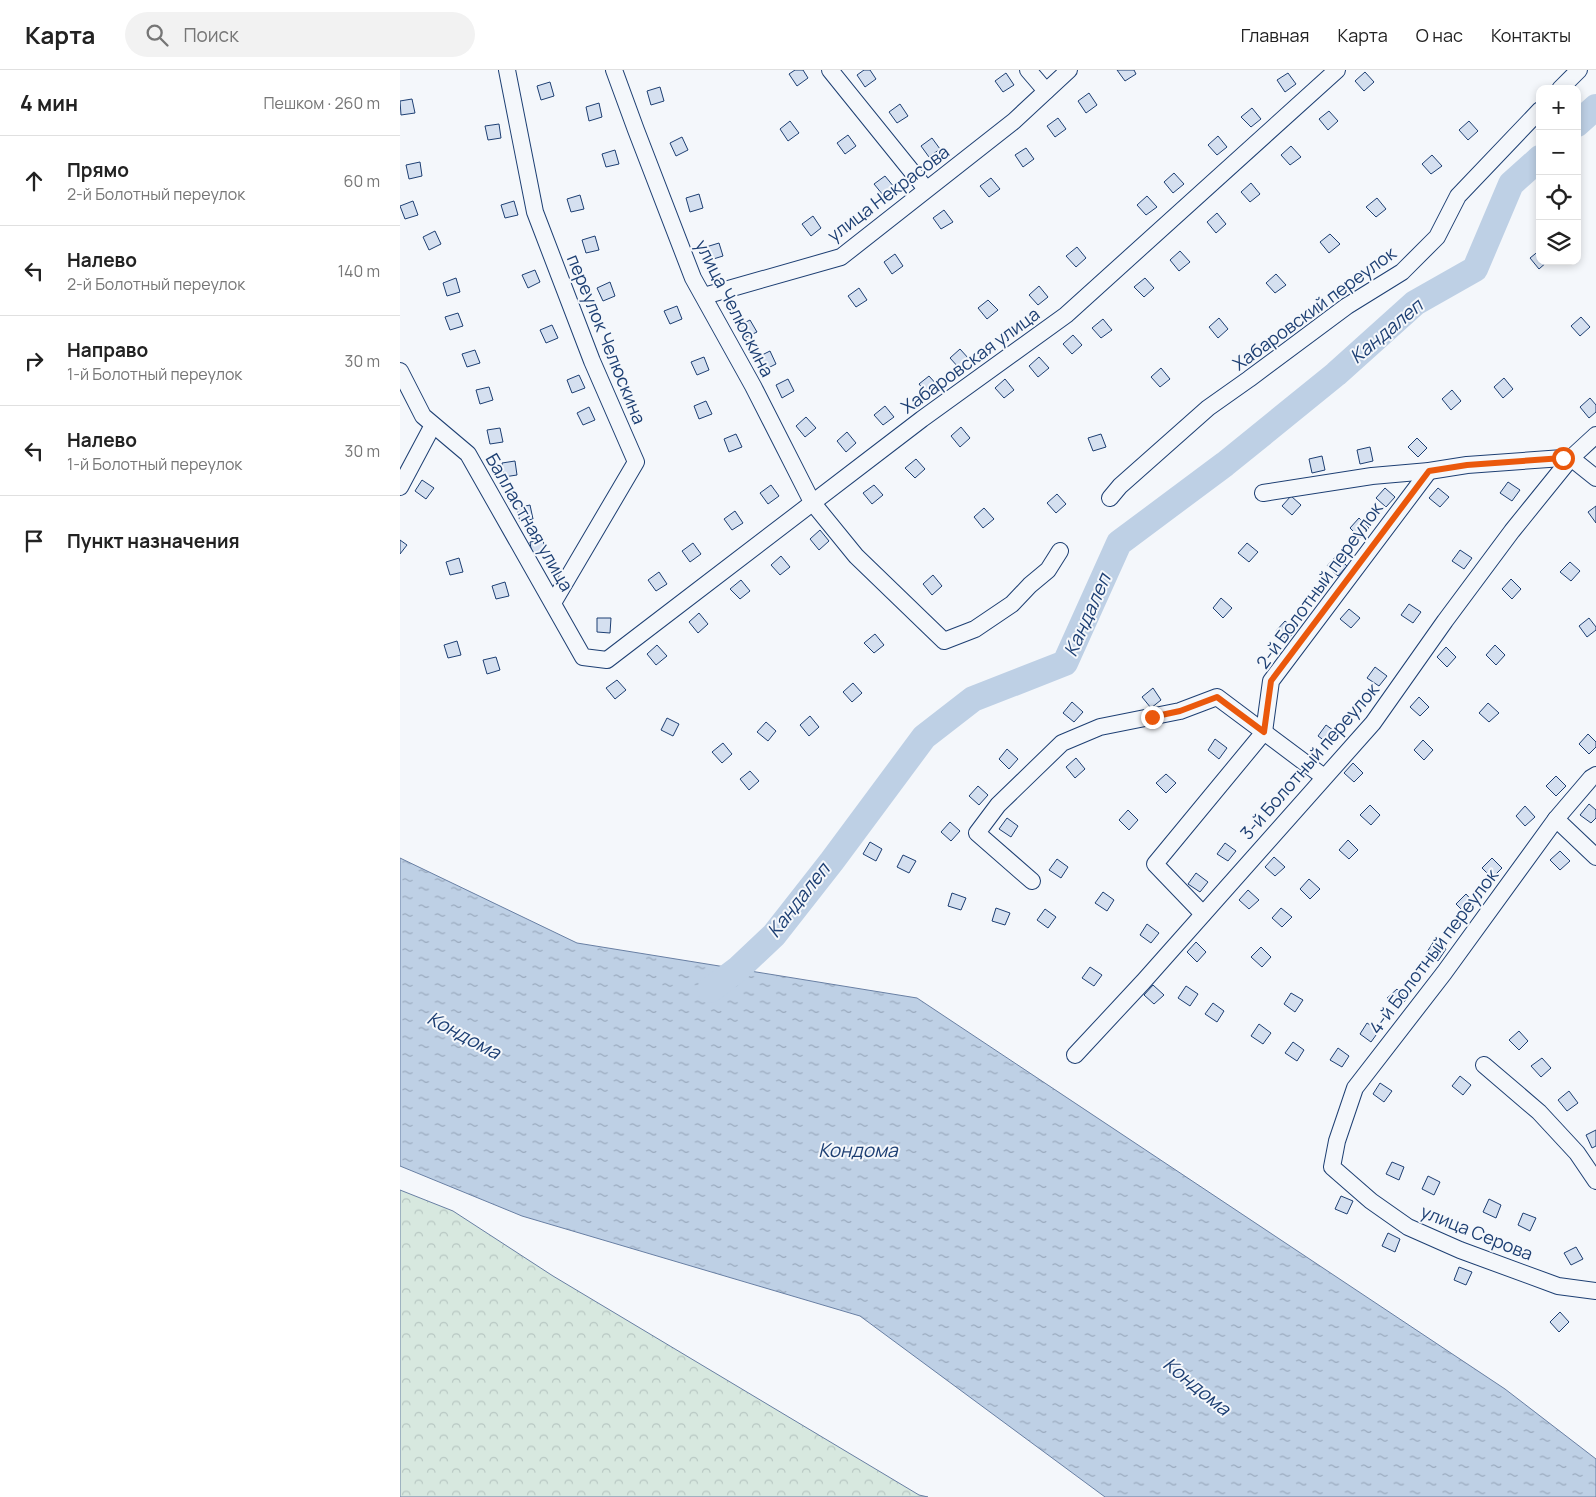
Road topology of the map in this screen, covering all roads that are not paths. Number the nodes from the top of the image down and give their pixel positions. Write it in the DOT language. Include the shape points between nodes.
graph roads {
  1 [pos="507,70"];
  2 [pos="614,70"];
  3 [pos="830,70"];
  4 [pos="1028,70"];
  5 [pos="1068,70"];
  6 [pos="1337,70"];
  7 [pos="1579,70"];
  8 [pos="1564,85"];
  9 [pos="1046,91"];
  10 [pos="1536,114"];
  11 [pos="926,189"];
  12 [pos="704,296"];
  13 [pos="400,371"];
  14 [pos="433,425"];
  15 [pos="1596,435"];
  16 [pos="1571,458"];
  17 [pos="1429,471"];
  18 [pos="1596,478"];
  19 [pos="400,487"];
  20 [pos="1262,493"];
  21 [pos="1110,498"];
  22 [pos="812,502"];
  23 [pos="1060,551"];
  24 [pos="553,603"];
  25 [pos="608,660"];
  26 [pos="1264,732"];
  27 [pos="1596,775"];
  28 [pos="1324,777"];
  29 [pos="1556,819"];
  30 [pos="1596,857"];
  31 [pos="1032,881"];
  32 [pos="1203,914"];
  33 [pos="1075,1055"];
  34 [pos="1484,1065"];
  35 [pos="1332,1166"];
  36 [pos="1596,1181"];
  37 [pos="1596,1291"];
  1 -- 24 [label="street, переулок Челюскина" via="535,212 592,361 636,462"];
  2 -- 12 [label="street, улица Челюскина" via="693,278"];
  3 -- 11 [label="street"];
  4 -- 9 [label="street"];
  5 -- 9 [label="street, улица Некрасова"];
  6 -- 22 [label="street, Хабаровская улица" via="1066,314"];
  7 -- 8 [label="street"];
  9 -- 11 [label="street, улица Некрасова" via="1014,121"];
  10 -- 21 [label="street, Хабаровский переулок" via="1458,196 1437,238 1402,272 1347,306 1208,408"];
  11 -- 12 [label="street, улица Некрасова" via="841,257"];
  12 -- 22 [label="street, улица Челюскина"];
  13 -- 14 [label="street, Балластная улица" via="423,416"];
  14 -- 19 [label="street"];
  14 -- 24 [label="street, Балластная улица" via="468,454"];
  15 -- 16 [label="street, 3-й Болотный переулок"];
  16 -- 17 [label="street, 2-й Болотный переулок" via="1467,465"];
  16 -- 18 [label="street"];
  16 -- 28 [label="street, 3-й Болотный переулок" via="1506,538 1373,723"];
  17 -- 20 [label="street, 2-й Болотный переулок"];
  17 -- 26 [label="street, 2-й Болотный переулок" via="1271,681"];
  22 -- 23 [label="street" via="856,556 944,641 975,629 1012,604 1048,570"];
  22 -- 25 [label="street, Хабаровская улица"];
  24 -- 25 [label="street, Балластная улица" via="583,657"];
  26 -- 28 [label="street"];
  26 -- 31 [label="street" via="1217,697 1180,711 1100,727 1062,743 998,805 977,833"];
  26 -- 32 [label="street" via="1155,864"];
  27 -- 29 [label="street, 4-й Болотный переулок"];
  28 -- 32 [label="street, 3-й Болотный переулок"];
  29 -- 30 [label="street"];
  29 -- 35 [label="street, 4-й Болотный переулок" via="1355,1088"];
  32 -- 33 [label="street, 3-й Болотный переулок"];
  34 -- 36 [label="street" via="1540,1112 1577,1152"];
  35 -- 37 [label="street, улица Серова" via="1371,1201 1408,1227 1558,1286"];
}
